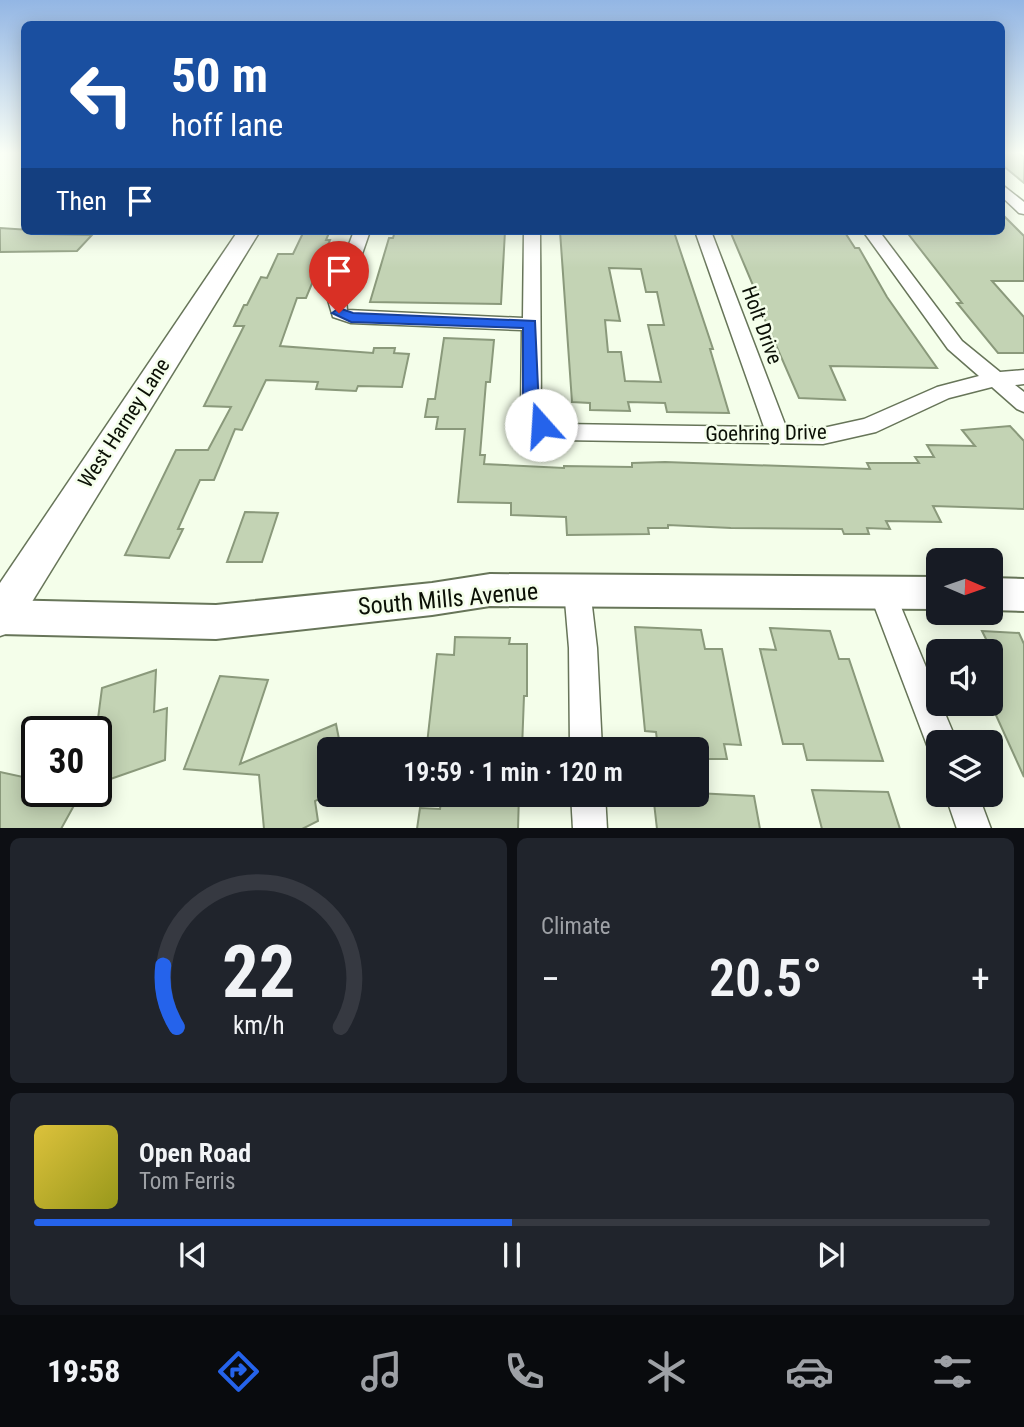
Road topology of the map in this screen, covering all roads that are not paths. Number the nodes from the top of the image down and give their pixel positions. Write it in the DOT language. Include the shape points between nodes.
graph roads {
  1 [pos="1005,192"];
  2 [pos="1024,210"];
  3 [pos="246,235"];
  4 [pos="361,235"];
  5 [pos="532,235"];
  6 [pos="704,235"];
  7 [pos="874,235"];
  8 [pos="530,324"];
  9 [pos="1024,377"];
  10 [pos="993,380"];
  11 [pos="1024,404"];
  12 [pos="778,435"];
  13 [pos="577,589"];
  14 [pos="882,592"];
  15 [pos="926,593"];
  16 [pos="1003,594"];
  17 [pos="1024,595"];
  18 [pos="0,617"];
  19 [pos="936,730"];
  20 [pos="586,737"];
  21 [pos="589,807"];
  22 [pos="966,807"];
  23 [pos="590,828"];
  24 [pos="974,828"];
  1 -- 2 [label="street"];
  3 -- 18 [label="main road, West Harney Lane"];
  4 -- 8 [label="street" via="337,300 339,313"];
  5 -- 8 [label="street"];
  6 -- 12 [label="street, Holt Drive"];
  7 -- 10 [label="street" via="955,345"];
  8 -- 12 [label="street, Goehring Drive" via="531,410 541,425 558,432"];
  9 -- 10 [label="street, Goehring Drive"];
  10 -- 11 [label="street"];
  10 -- 12 [label="street, Goehring Drive" via="944,392 868,426 823,436"];
  13 -- 14 [label="street, South Mills Avenue"];
  13 -- 18 [label="street, South Mills Avenue" via="490,590 216,622"];
  13 -- 20 [label="street"];
  14 -- 15 [label="street, South Mills Avenue"];
  14 -- 19 [label="street"];
  16 -- 17 [label="street"];
  21 -- 23 [label="street"];
  22 -- 24 [label="street"];
}
